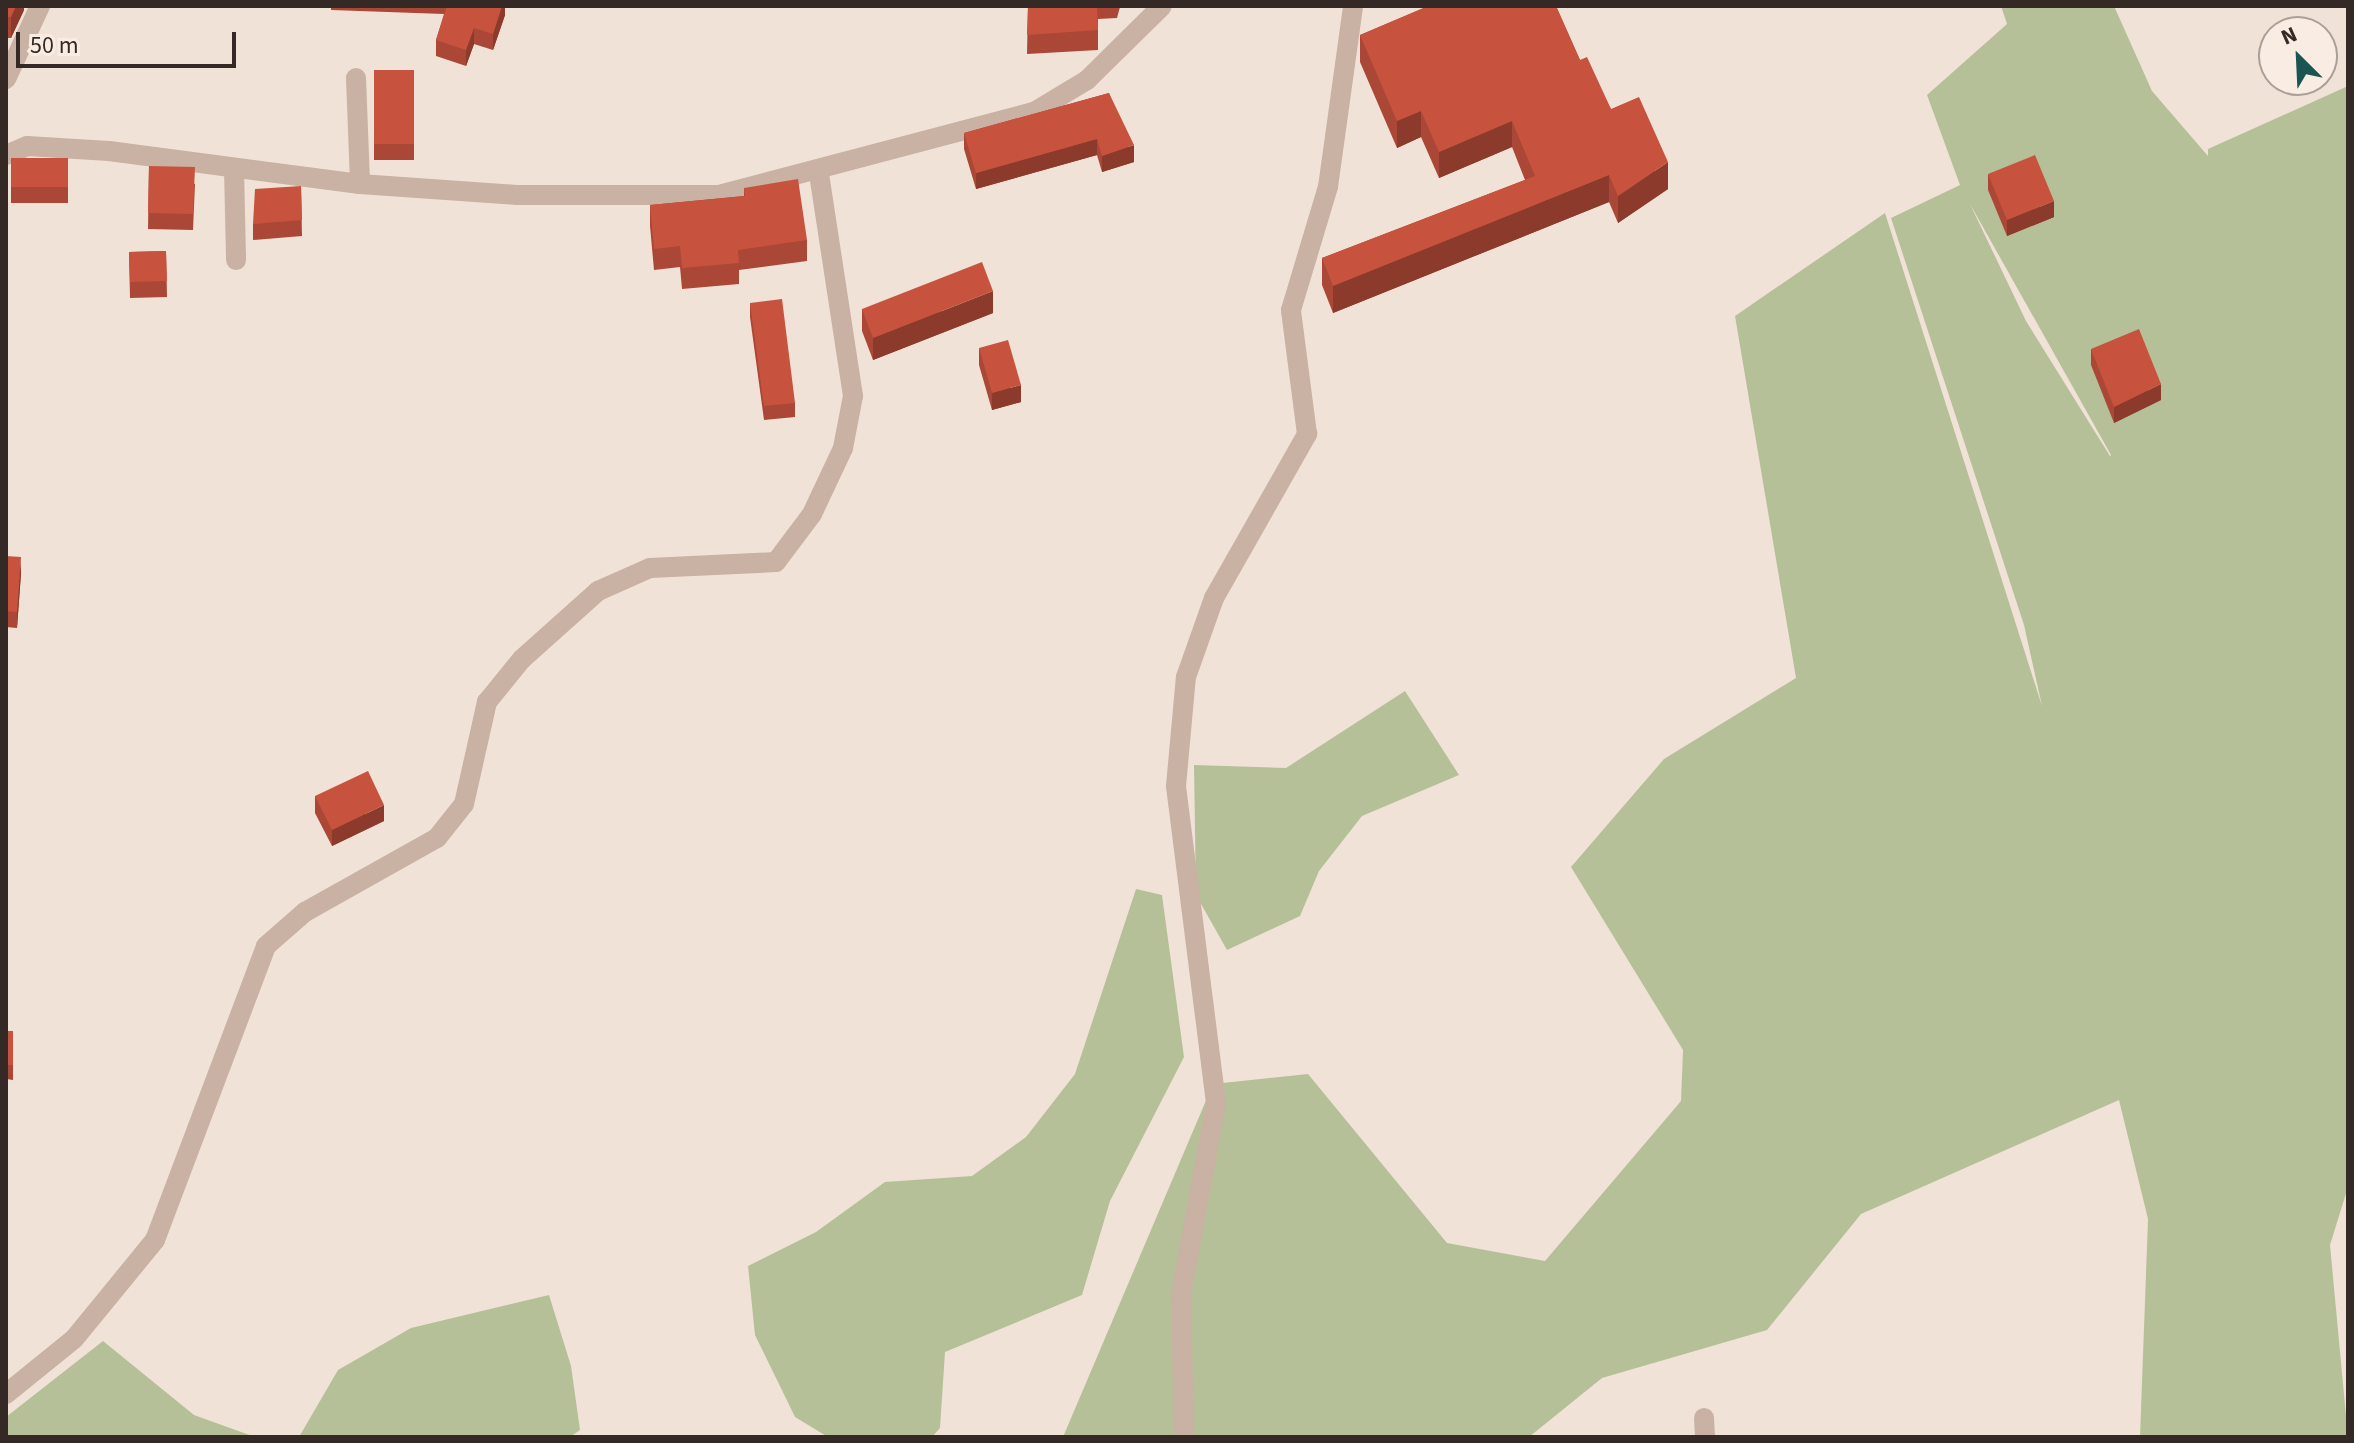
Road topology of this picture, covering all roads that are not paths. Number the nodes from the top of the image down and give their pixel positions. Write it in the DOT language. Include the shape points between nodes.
graph roads {
  1 [pos="40,6"];
  2 [pos="1162,6"];
  3 [pos="1353,6"];
  4 [pos="356,78"];
  5 [pos="6,79"];
  6 [pos="6,155"];
  7 [pos="234,169"];
  8 [pos="819,174"];
  9 [pos="360,184"];
  10 [pos="236,260"];
  11 [pos="6,1394"];
  12 [pos="1184,1437"];
  1 -- 5 [label="street"];
  2 -- 8 [label="street" via="1087,80 1034,112"];
  3 -- 12 [label="street" via="1328,187 1291,310 1307,434 1214,598 1186,677 1176,786 1216,1103 1181,1294"];
  4 -- 9 [label="street"];
  6 -- 7 [label="street" via="41,146"];
  7 -- 9 [label="street"];
  7 -- 10 [label="street"];
  8 -- 9 [label="street" via="719,195 641,197"];
  8 -- 11 [label="street" via="853,396 843,448 812,514 776,562 650,568 598,591 522,659 487,702 464,804 437,838 305,912 266,946 155,1240 74,1339"];
}
